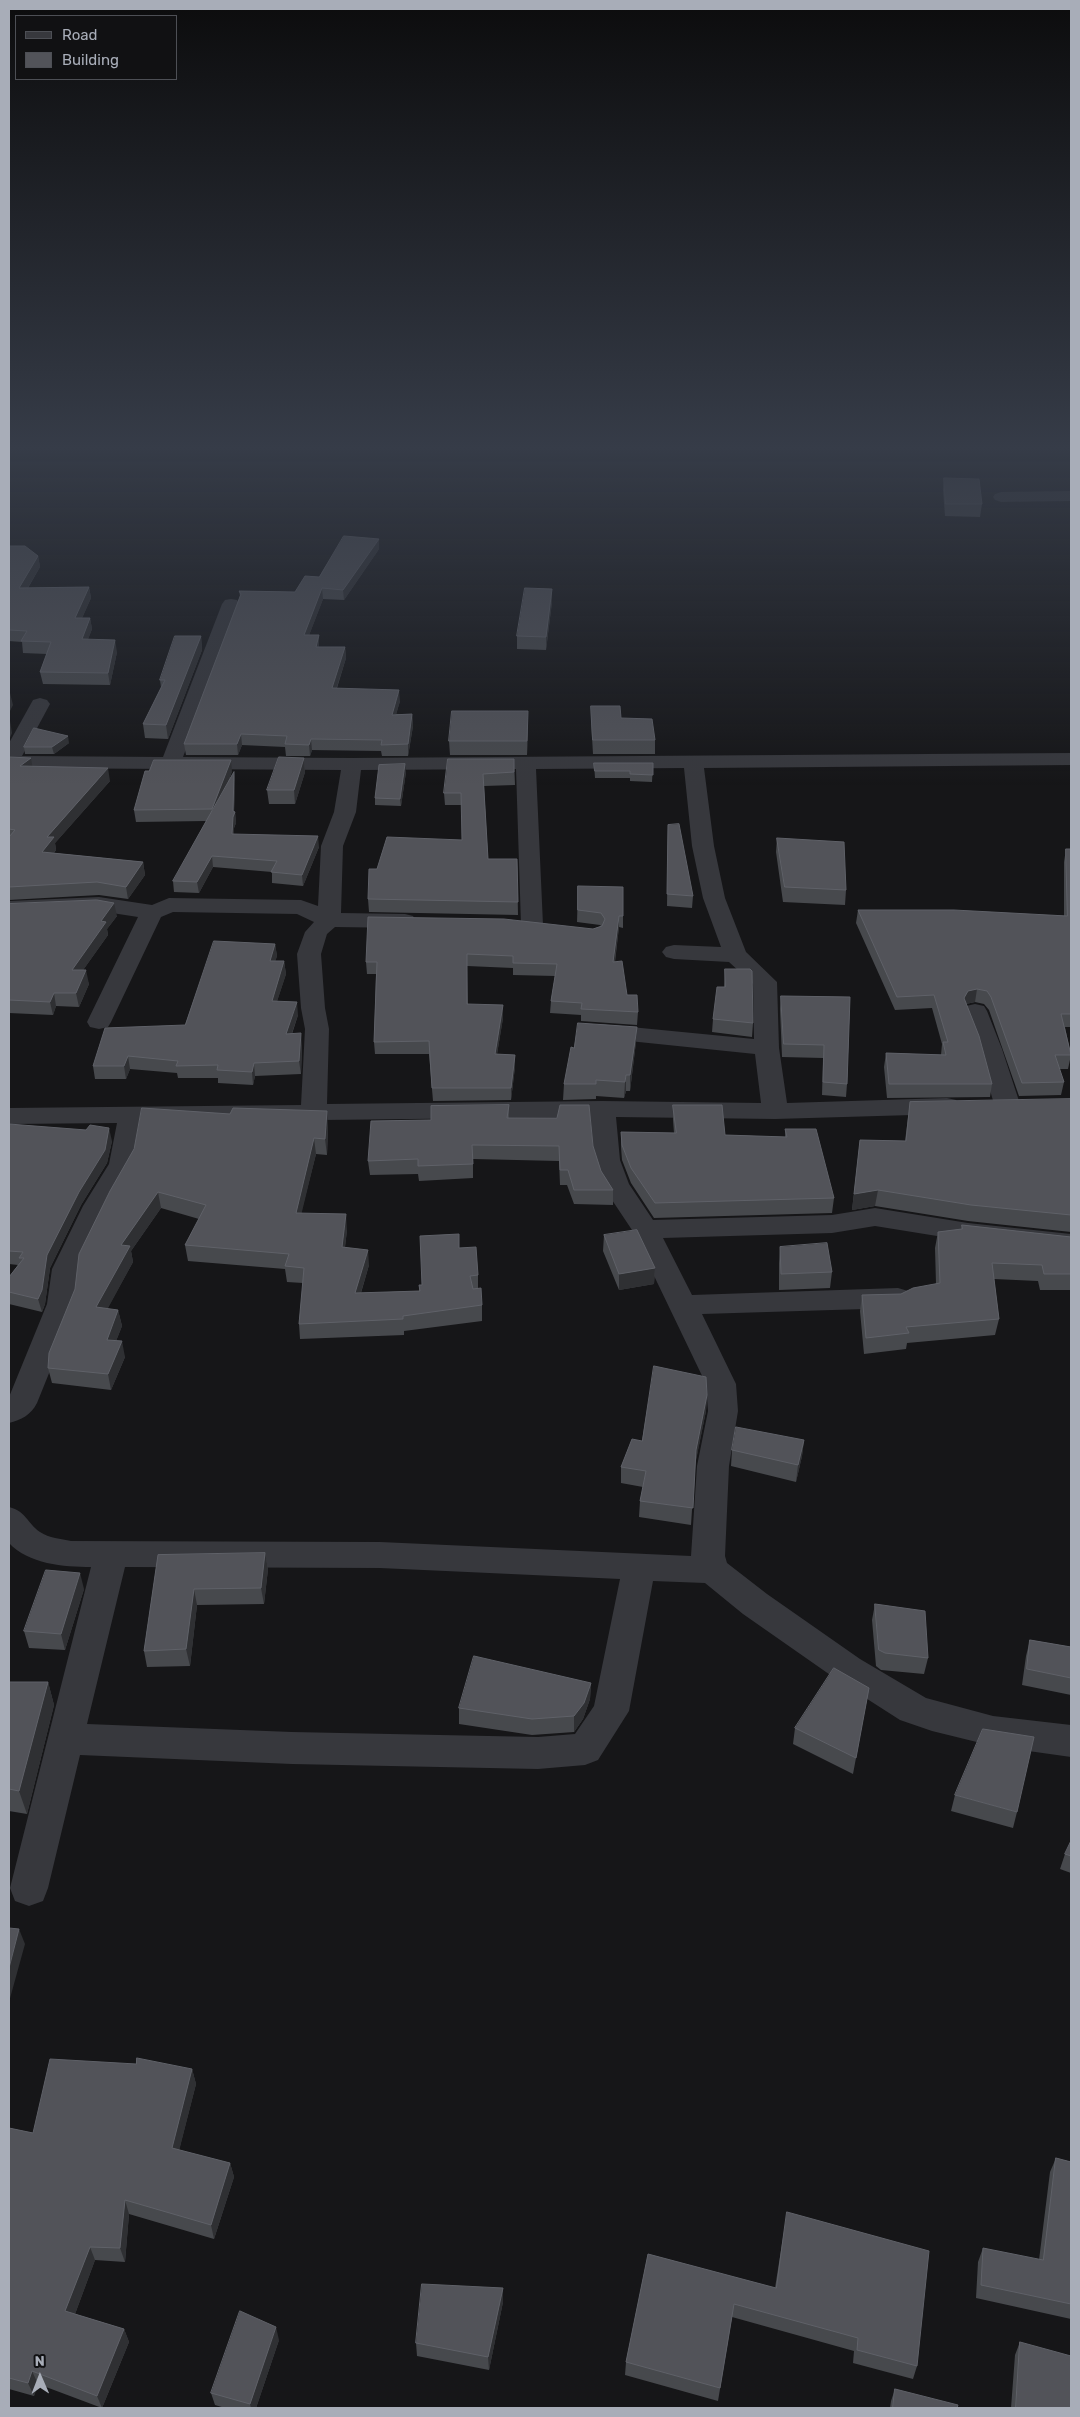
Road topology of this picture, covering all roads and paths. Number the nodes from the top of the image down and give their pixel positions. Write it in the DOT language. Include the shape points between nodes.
graph roads {
  1 [pos="230,604"];
  2 [pos="40,704"];
  3 [pos="1071,759"];
  4 [pos="693,761"];
  5 [pos="9,762"];
  6 [pos="171,763"];
  7 [pos="526,763"];
  8 [pos="352,764"];
  9 [pos="9,908"];
  10 [pos="152,912"];
  11 [pos="329,920"];
  12 [pos="423,921"];
  13 [pos="556,927"];
  14 [pos="674,952"];
  15 [pos="735,955"];
  16 [pos="975,1011"];
  17 [pos="99,1022"];
  18 [pos="578,1030"];
  19 [pos="767,1048"];
  20 [pos="1007,1104"];
  21 [pos="1035,1104"];
  22 [pos="602,1109"];
  23 [pos="314,1111"];
  24 [pos="775,1111"];
  25 [pos="132,1114"];
  26 [pos="9,1116"];
  27 [pos="645,1228"];
  28 [pos="1071,1243"];
  29 [pos="898,1298"];
  30 [pos="683,1305"];
  31 [pos="9,1412"];
  32 [pos="9,1520"];
  33 [pos="111,1555"];
  34 [pos="639,1568"];
  35 [pos="712,1570"];
  36 [pos="66,1739"];
  37 [pos="1071,1741"];
  38 [pos="29,1888"];
  1 -- 6 [label="street"];
  2 -- 5 [label="street"];
  3 -- 4 [label="street"];
  4 -- 7 [label="street"];
  4 -- 15 [label="street" via="703,846 714,898"];
  5 -- 6 [label="street"];
  6 -- 8 [label="street"];
  7 -- 8 [label="street"];
  7 -- 13 [label="street" via="523,924"];
  8 -- 11 [label="street" via="345,812 332,846"];
  9 -- 10 [label="street" via="99,904"];
  10 -- 11 [label="street" via="169,905 300,907"];
  10 -- 17 [label="street"];
  11 -- 12 [label="street"];
  11 -- 23 [label="street" via="316,932 309,954 317,1029"];
  14 -- 15 [label="street"];
  15 -- 19 [label="street" via="764,982"];
  16 -- 20 [label="street"];
  18 -- 19 [label="street"];
  19 -- 24 [label="street"];
  20 -- 21 [label="street"];
  20 -- 24 [label="street"];
  22 -- 23 [label="street"];
  22 -- 24 [label="street"];
  22 -- 27 [label="street" via="607,1160 616,1185"];
  23 -- 25 [label="street"];
  25 -- 26 [label="street"];
  25 -- 31 [label="street" via="122,1164 66,1269 62,1304 22,1403"];
  27 -- 28 [label="street" via="832,1224 875,1218"];
  27 -- 30 [label="street"];
  29 -- 30 [label="street"];
  30 -- 35 [label="street" via="721,1384 723,1411 713,1466 708,1556"];
  32 -- 33 [label="street" via="21,1537 32,1545 71,1554"];
  33 -- 34 [label="street" via="380,1555"];
  33 -- 36 [label="street"];
  34 -- 35 [label="street"];
  34 -- 36 [label="street" via="611,1711 586,1749 538,1753"];
  35 -- 37 [label="street" via="848,1669 914,1709 994,1731"];
  36 -- 38 [label="street"];
}
